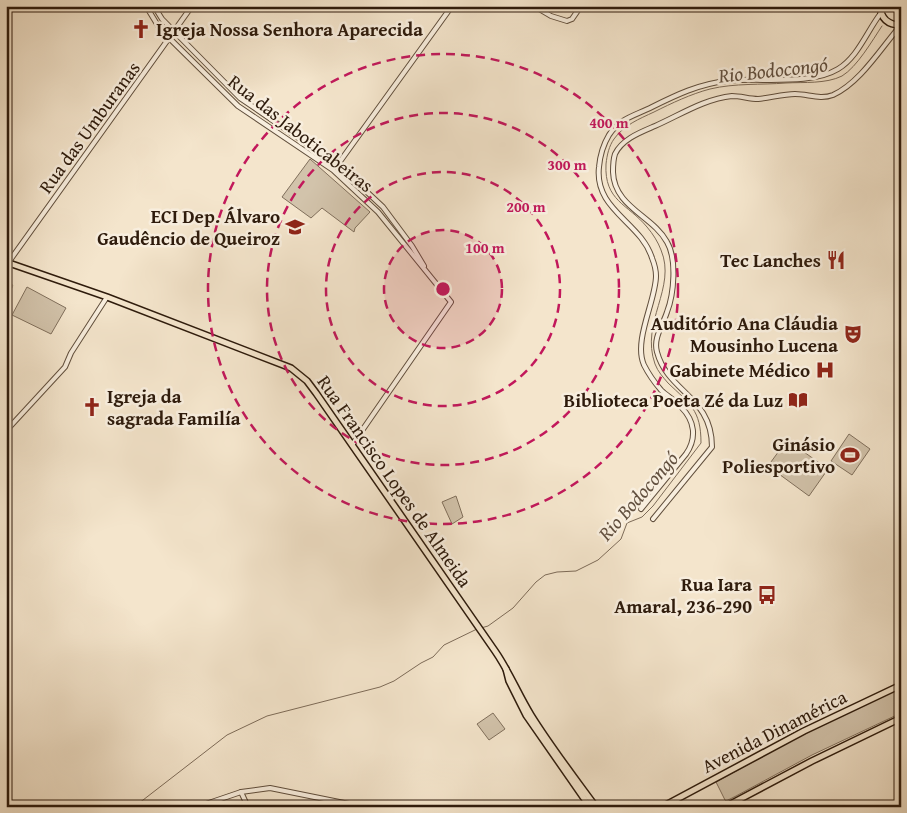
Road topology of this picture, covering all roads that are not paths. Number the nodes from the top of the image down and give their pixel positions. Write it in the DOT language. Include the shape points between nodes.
graph roads {
  1 [pos="146,6"];
  2 [pos="154,6"];
  3 [pos="192,6"];
  4 [pos="452,6"];
  5 [pos="534,6"];
  6 [pos="581,6"];
  7 [pos="880,8"];
  8 [pos="901,25"];
  9 [pos="174,32"];
  10 [pos="170,38"];
  11 [pos="338,165"];
  12 [pos="333,170"];
  13 [pos="419,260"];
  14 [pos="7,263"];
  15 [pos="107,298"];
  16 [pos="6,431"];
  17 [pos="352,445"];
  18 [pos="642,509"];
  19 [pos="653,519"];
  20 [pos="506,669"];
  21 [pos="901,684"];
  22 [pos="901,718"];
  23 [pos="241,792"];
  24 [pos="197,807"];
  25 [pos="248,807"];
  26 [pos="364,807"];
  27 [pos="590,807"];
  28 [pos="596,807"];
  29 [pos="662,807"];
  30 [pos="726,807"];
  1 -- 10 [label="street, Rua das Jaboticabeiras" via="154,21"];
  2 -- 9 [label="street, Rua das Jaboticabeiras"];
  3 -- 9 [label="street, Rua das Umburanas"];
  4 -- 11 [label="street"];
  5 -- 6 [label="street" via="564,21 574,17"];
  7 -- 8 [label="main road" via="888,22"];
  7 -- 18 [label="street" via="851,58 832,73 814,78 711,83 620,122 605,143 600,158 599,187 611,208 644,240 656,276 641,340 643,363 660,389 690,419 694,437 692,446"];
  8 -- 19 [label="street" via="852,82 830,96 794,94 759,99 744,96 723,98 683,111 637,134 617,151 613,163 616,188 624,201 662,235 670,248 673,284 656,349 662,367 696,402 712,435 712,447"];
  9 -- 10 [label="street, Rua das Umburanas"];
  9 -- 11 [label="street, Rua das Jaboticabeiras" via="240,98"];
  10 -- 12 [label="street, Rua das Jaboticabeiras" via="238,106"];
  10 -- 14 [label="street, Rua das Umburanas"];
  11 -- 12 [label="street"];
  11 -- 13 [label="street, Rua das Jaboticabeiras" via="383,207"];
  12 -- 13 [label="street, Rua das Jaboticabeiras" via="378,212"];
  13 -- 17 [label="street" via="451,302"];
  14 -- 15 [label="main road, Rua Francisco Lopes de Almeida"];
  15 -- 16 [label="street" via="71,353 68,363"];
  15 -- 17 [label="main road, Rua Francisco Lopes de Almeida" via="296,371 307,381"];
  17 -- 20 [label="main road, Rua Francisco Lopes de Almeida"];
  20 -- 27 [label="main road, Rua Francisco Lopes de Almeida" via="506,675 530,721"];
  20 -- 28 [label="main road, Rua Francisco Lopes de Almeida" via="542,732"];
  21 -- 29 [label="main road, Avenida Dinamérica"];
  22 -- 30 [label="main road"];
  23 -- 24 [label="street"];
  23 -- 25 [label="street"];
  23 -- 26 [label="street" via="275,789"];
}
